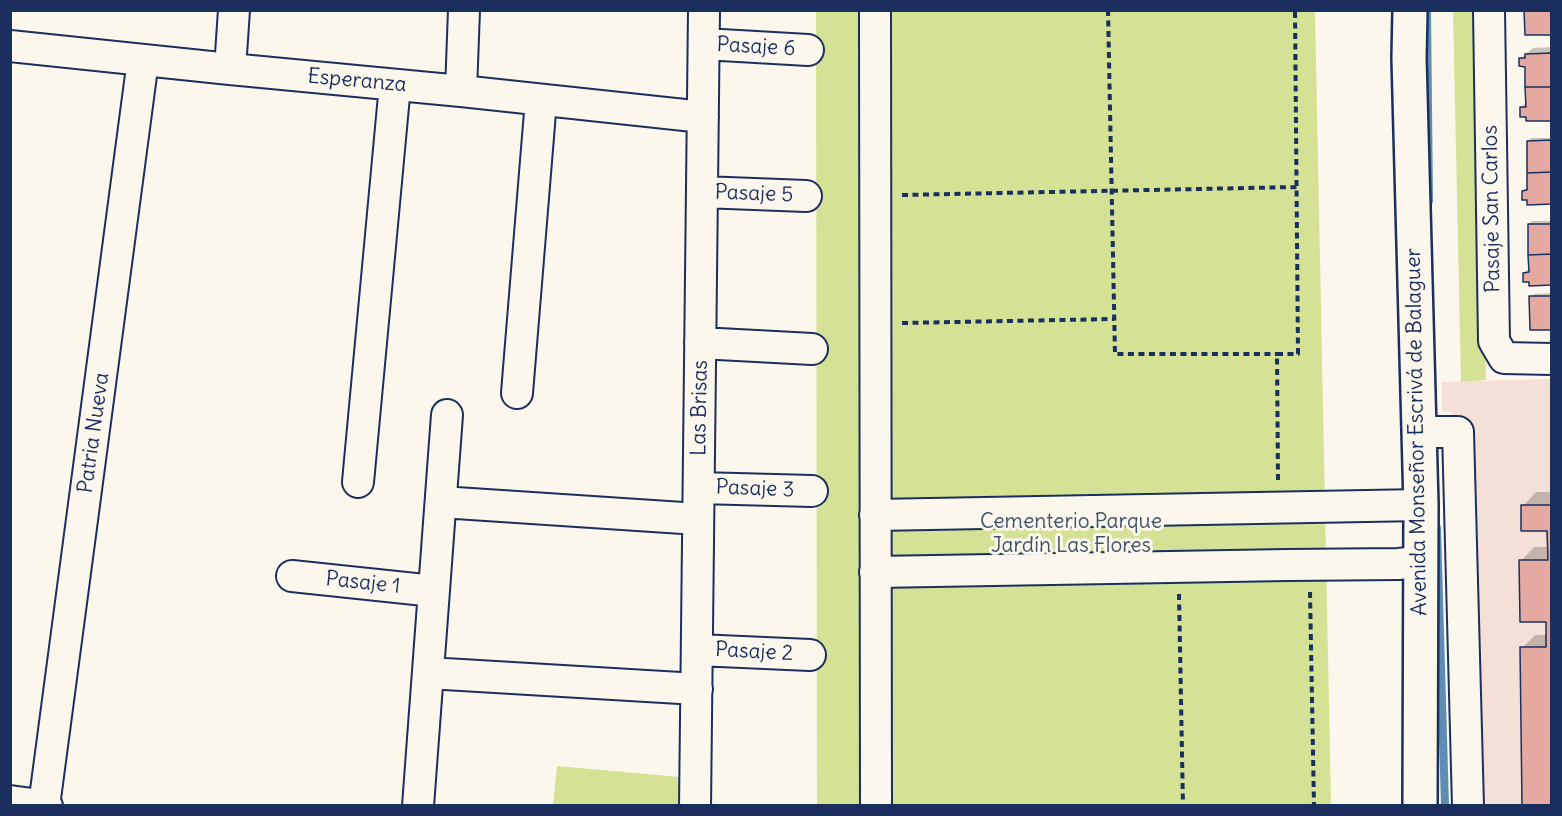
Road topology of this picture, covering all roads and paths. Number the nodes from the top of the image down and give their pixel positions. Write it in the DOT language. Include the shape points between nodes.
graph roads {
  1 [pos="234,10"];
  2 [pos="464,10"];
  3 [pos="704,10"];
  4 [pos="875,10"];
  5 [pos="1108,10"];
  6 [pos="1295,10"];
  7 [pos="1404,10"];
  8 [pos="1410,10"];
  9 [pos="1489,10"];
  10 [pos="704,44"];
  11 [pos="10,46"];
  12 [pos="808,50"];
  13 [pos="1409,58"];
  14 [pos="143,60"];
  15 [pos="230,69"];
  16 [pos="395,85"];
  17 [pos="461,91"];
  18 [pos="541,100"];
  19 [pos="703,117"];
  20 [pos="1297,187"];
  21 [pos="1112,191"];
  22 [pos="702,192"];
  23 [pos="806,196"];
  24 [pos="875,196"];
  25 [pos="1114,319"];
  26 [pos="875,323"];
  27 [pos="700,343"];
  28 [pos="812,349"];
  29 [pos="1277,354"];
  30 [pos="1551,359"];
  31 [pos="516,393"];
  32 [pos="447,415"];
  33 [pos="1418,432"];
  34 [pos="358,482"];
  35 [pos="699,488"];
  36 [pos="812,491"];
  37 [pos="441,502"];
  38 [pos="1421,505"];
  39 [pos="1279,508"];
  40 [pos="875,515"];
  41 [pos="698,519"];
  42 [pos="1421,562"];
  43 [pos="1178,566"];
  44 [pos="875,572"];
  45 [pos="292,576"];
  46 [pos="1310,588"];
  47 [pos="434,591"];
  48 [pos="697,650"];
  49 [pos="810,655"];
  50 [pos="428,673"];
  51 [pos="697,689"];
  52 [pos="10,801"];
  53 [pos="45,805"];
  54 [pos="418,806"];
  55 [pos="695,806"];
  56 [pos="876,806"];
  57 [pos="1183,806"];
  58 [pos="1314,806"];
  59 [pos="1420,806"];
  60 [pos="1468,806"];
  1 -- 15 [label="street"];
  2 -- 17 [label="street"];
  3 -- 10 [label="street, Las Brisas"];
  4 -- 24 [label="street"];
  5 -- 21 [label="path"];
  6 -- 20 [label="path"];
  7 -- 13 [label="main road, Avenida Monseñor Escrivá de Balaguer"];
  8 -- 13 [label="main road, Avenida Monseñor Escrivá de Balaguer"];
  9 -- 30 [label="street, Pasaje San Carlos" via="1494,341 1504,358"];
  10 -- 12 [label="street, Pasaje 6"];
  10 -- 19 [label="street, Las Brisas"];
  11 -- 14 [label="street, Esperanza"];
  13 -- 33 [label="main road, Avenida Monseñor Escrivá de Balaguer"];
  14 -- 15 [label="street, Esperanza"];
  14 -- 53 [label="street, Patria Nueva"];
  15 -- 16 [label="street, Esperanza"];
  16 -- 17 [label="street, Esperanza"];
  16 -- 34 [label="street"];
  17 -- 18 [label="street, Esperanza"];
  18 -- 19 [label="street, Esperanza"];
  18 -- 31 [label="street"];
  19 -- 22 [label="street, Las Brisas"];
  20 -- 21 [label="path"];
  20 -- 29 [label="path" via="1298,354"];
  21 -- 24 [label="path"];
  21 -- 25 [label="path"];
  22 -- 23 [label="street, Pasaje 5"];
  22 -- 27 [label="street, Las Brisas"];
  24 -- 26 [label="street"];
  25 -- 26 [label="path"];
  25 -- 29 [label="path" via="1115,354"];
  26 -- 40 [label="street"];
  27 -- 28 [label="street"];
  27 -- 35 [label="street, Las Brisas"];
  29 -- 39 [label="path"];
  32 -- 37 [label="street"];
  33 -- 38 [label="main road, Avenida Monseñor Escrivá de Balaguer"];
  33 -- 60 [label="street" via="1458,432"];
  35 -- 36 [label="street, Pasaje 3"];
  35 -- 41 [label="street, Las Brisas"];
  37 -- 41 [label="street"];
  37 -- 47 [label="street"];
  38 -- 39 [label="street"];
  38 -- 42 [label="main road, Avenida Monseñor Escrivá de Balaguer"];
  39 -- 40 [label="street"];
  40 -- 44 [label="street"];
  41 -- 48 [label="street, Las Brisas"];
  42 -- 43 [label="street"];
  42 -- 59 [label="main road, Avenida Monseñor Escrivá de Balaguer"];
  43 -- 44 [label="street"];
  43 -- 57 [label="path"];
  44 -- 56 [label="street"];
  45 -- 47 [label="street, Pasaje 1"];
  46 -- 58 [label="path"];
  47 -- 50 [label="street"];
  48 -- 49 [label="street, Pasaje 2"];
  48 -- 51 [label="street, Las Brisas"];
  50 -- 51 [label="street"];
  50 -- 54 [label="street"];
  51 -- 55 [label="street, Las Brisas"];
  52 -- 53 [label="street"];
}
